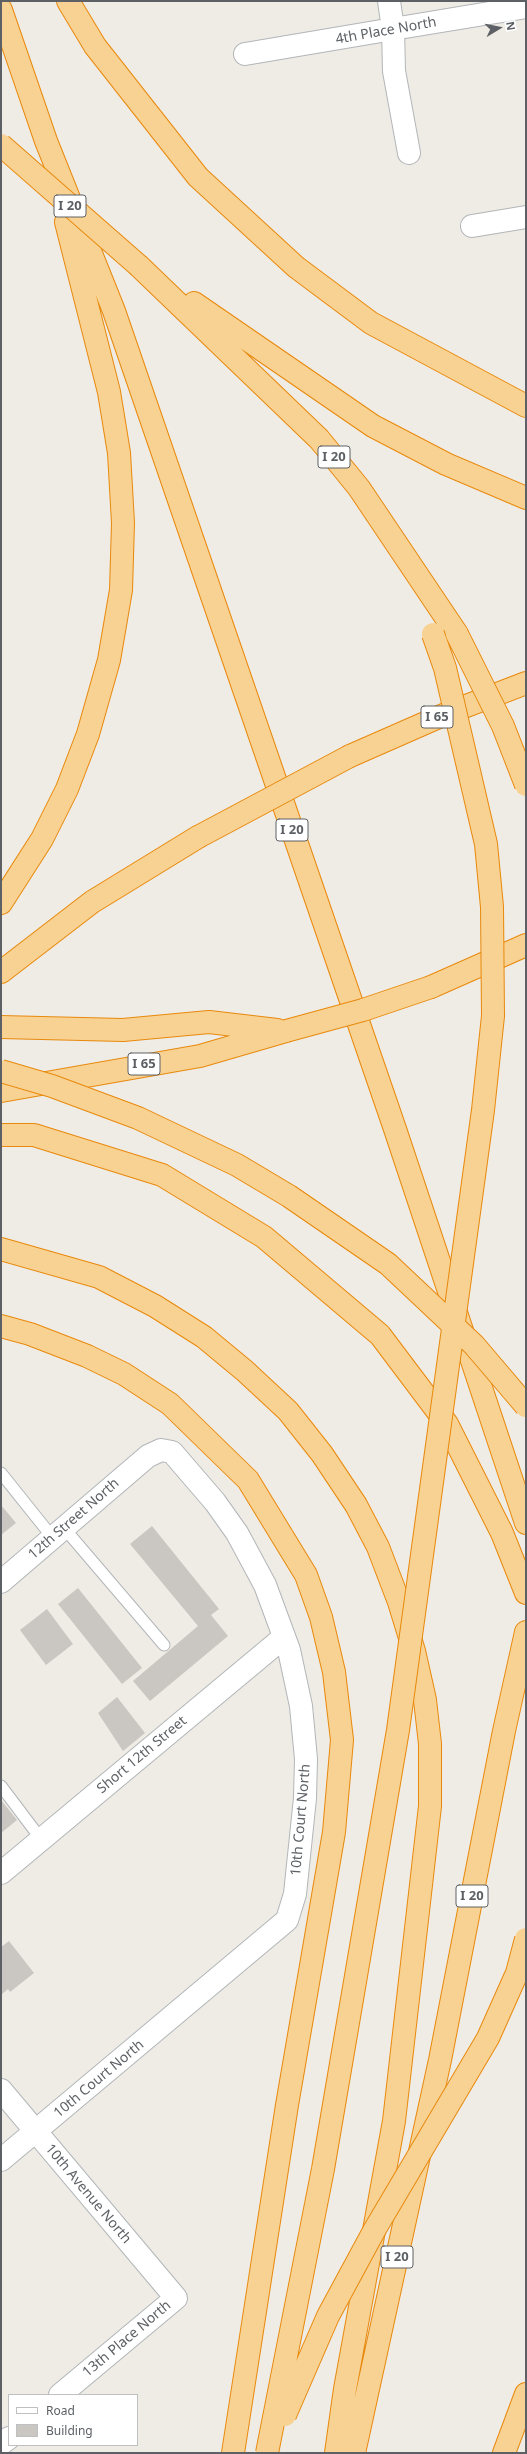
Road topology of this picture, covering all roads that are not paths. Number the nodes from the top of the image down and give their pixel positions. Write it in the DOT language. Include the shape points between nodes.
graph roads {
  1 [pos="68,1"];
  2 [pos="389,1"];
  3 [pos="526,7"];
  4 [pos="1,10"];
  5 [pos="393,30"];
  6 [pos="245,54"];
  7 [pos="46,140"];
  8 [pos="1,145"];
  9 [pos="409,153"];
  10 [pos="526,217"];
  11 [pos="472,226"];
  12 [pos="139,266"];
  13 [pos="526,406"];
  14 [pos="526,498"];
  15 [pos="399,546"];
  16 [pos="526,683"];
  17 [pos="526,785"];
  18 [pos="1,903"];
  19 [pos="526,945"];
  20 [pos="1,972"];
  21 [pos="1,1027"];
  22 [pos="286,1031"];
  23 [pos="1,1071"];
  24 [pos="1,1091"];
  25 [pos="1,1135"];
  26 [pos="1,1249"];
  27 [pos="1,1326"];
  28 [pos="526,1406"];
  29 [pos="148,1456"];
  30 [pos="1,1473"];
  31 [pos="526,1523"];
  32 [pos="59,1533"];
  33 [pos="1,1582"];
  34 [pos="526,1593"];
  35 [pos="526,1632"];
  36 [pos="284,1637"];
  37 [pos="164,1645"];
  38 [pos="1,1786"];
  39 [pos="41,1839"];
  40 [pos="1,1873"];
  41 [pos="526,1939"];
  42 [pos="1,2090"];
  43 [pos="36,2131"];
  44 [pos="1,2160"];
  45 [pos="176,2298"];
  46 [pos="61,2394"];
  47 [pos="526,2394"];
  48 [pos="233,2453"];
  49 [pos="267,2453"];
  50 [pos="336,2453"];
  51 [pos="354,2453"];
  52 [pos="504,2453"];
  1 -- 13 [label="highway" via="95,46 198,177 296,267 371,323"];
  2 -- 5 [label="street"];
  3 -- 5 [label="street, 4th Place North"];
  4 -- 7 [label="highway, I 20"];
  5 -- 6 [label="street, 4th Place North"];
  5 -- 9 [label="street" via="394,71"];
  7 -- 18 [label="highway" via="111,407 119,453 123,523 121,590 109,660 85,741 67,789 42,839"];
  7 -- 31 [label="highway, I 20" via="114,311 393,1121"];
  8 -- 12 [label="highway, I 20, bridge"];
  10 -- 11 [label="street"];
  12 -- 14 [label="highway" via="373,426 446,464"];
  12 -- 15 [label="highway, I 20" via="319,439 359,488"];
  15 -- 17 [label="highway, I 20, bridge" via="457,634 503,726"];
  15 -- 49 [label="highway, bridge" via="445,668 486,844 492,907 493,1016 483,1110 398,1730 323,2169"];
  16 -- 20 [label="highway, I 65, bridge" via="448,713 350,756 198,837 92,902"];
  19 -- 22 [label="highway, I 65, bridge" via="431,987 363,1010"];
  21 -- 22 [label="highway" via="123,1030 210,1022"];
  22 -- 24 [label="highway, I 65" via="200,1056"];
  23 -- 28 [label="highway, bridge" via="52,1086 138,1118 237,1165 289,1196 388,1264 474,1345"];
  25 -- 34 [label="highway" via="34,1135 162,1175 264,1237 380,1335 447,1424 502,1533"];
  26 -- 50 [label="highway" via="99,1277 154,1306 204,1337 288,1411 322,1454 356,1505 378,1547 414,1650 430,1744 430,1806 394,2120 345,2389"];
  27 -- 48 [label="highway" via="87,1356 124,1374 170,1404 248,1480 306,1575 321,1617 334,1672 342,1740 334,1832 287,2105"];
  29 -- 32 [label="street, 12th Street North"];
  29 -- 36 [label="street, 10th Court North" via="161,1450 172,1452 215,1502 236,1532 259,1574 273,1603"];
  30 -- 32 [label="lane"];
  32 -- 33 [label="street, 12th Street North"];
  32 -- 37 [label="lane"];
  35 -- 51 [label="highway, I 20" via="504,1731 440,2060"];
  36 -- 39 [label="street, Short 12th Street"];
  36 -- 43 [label="street, 10th Court North" via="299,1699 306,1759 305,1805 296,1886 287,1920"];
  38 -- 39 [label="lane"];
  39 -- 40 [label="street, Short 12th Street"];
  41 -- 49 [label="highway, bridge" via="517,1973 488,2038 375,2229 328,2316"];
  42 -- 43 [label="street, 10th Avenue North"];
  43 -- 44 [label="street, 10th Court North"];
  43 -- 45 [label="street, 10th Avenue North"];
  45 -- 46 [label="street, 13th Place North"];
  47 -- 52 [label="highway"];
}
